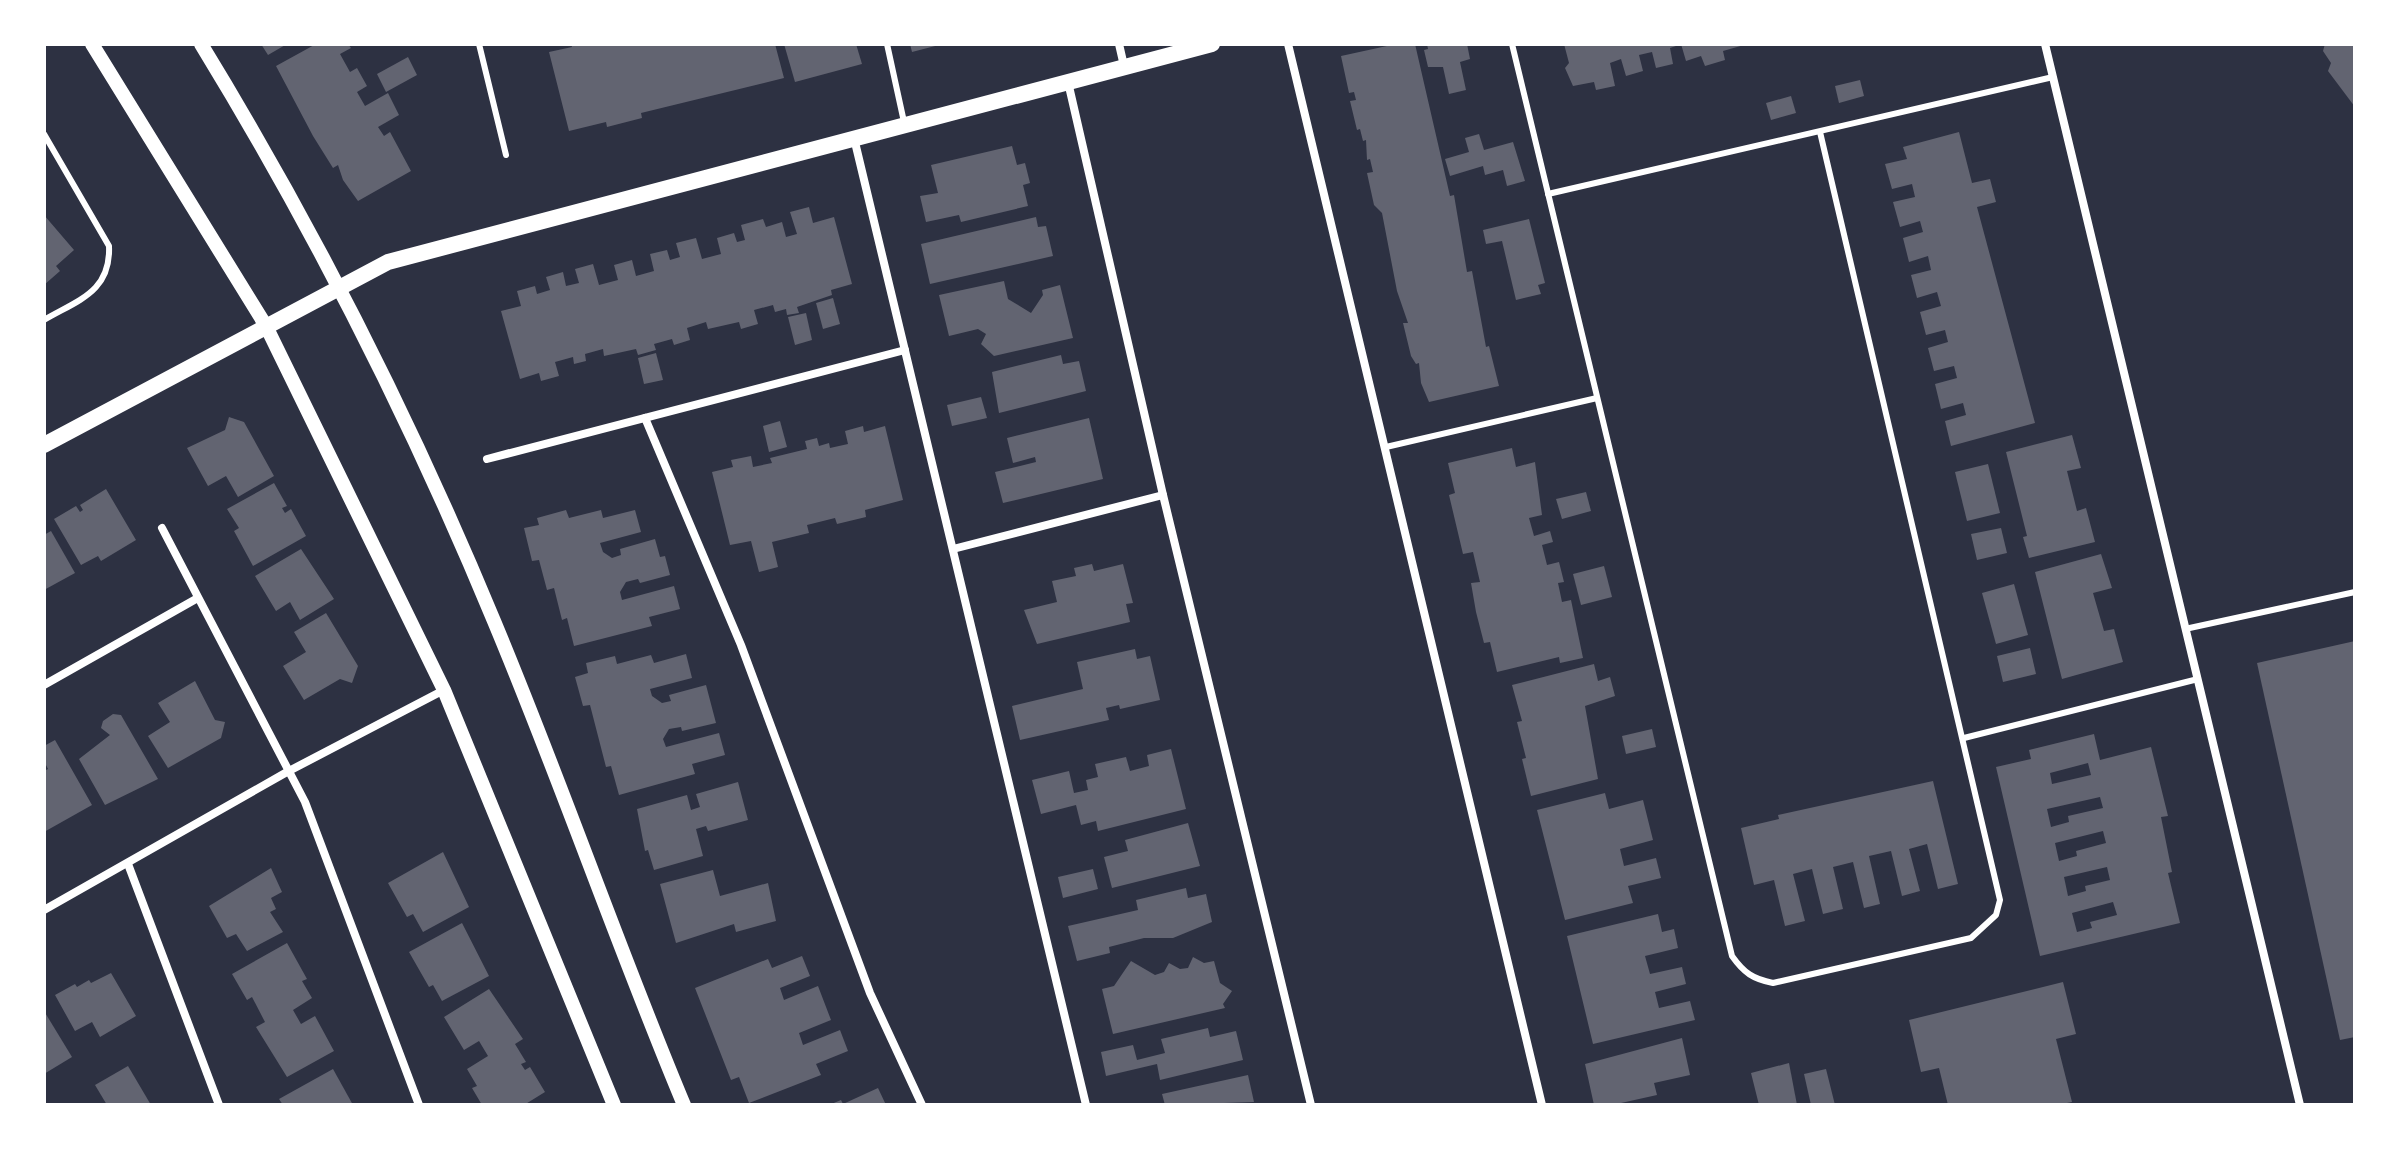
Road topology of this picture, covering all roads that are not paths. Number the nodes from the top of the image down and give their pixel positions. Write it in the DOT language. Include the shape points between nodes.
graph roads {
  1 [pos="92,44"];
  2 [pos="201,44"];
  3 [pos="479,44"];
  4 [pos="887,44"];
  5 [pos="1119,44"];
  6 [pos="1212,44"];
  7 [pos="1288,44"];
  8 [pos="1512,44"];
  9 [pos="2045,44"];
  10 [pos="1124,66"];
  11 [pos="2053,77"];
  12 [pos="1068,81"];
  13 [pos="905,124"];
  14 [pos="1820,132"];
  15 [pos="44,134"];
  16 [pos="854,138"];
  17 [pos="506,155"];
  18 [pos="1548,194"];
  19 [pos="337,289"];
  20 [pos="44,320"];
  21 [pos="266,326"];
  22 [pos="905,350"];
  23 [pos="1597,398"];
  24 [pos="645,418"];
  25 [pos="44,445"];
  26 [pos="1386,447"];
  27 [pos="487,459"];
  28 [pos="1163,495"];
  29 [pos="162,528"];
  30 [pos="953,549"];
  31 [pos="2355,592"];
  32 [pos="196,599"];
  33 [pos="2185,629"];
  34 [pos="2198,679"];
  35 [pos="44,685"];
  36 [pos="444,690"];
  37 [pos="1964,738"];
  38 [pos="287,772"];
  39 [pos="128,864"];
  40 [pos="44,910"];
  41 [pos="219,1105"];
  42 [pos="419,1105"];
  43 [pos="614,1105"];
  44 [pos="684,1105"];
  45 [pos="922,1105"];
  46 [pos="1086,1105"];
  47 [pos="1311,1105"];
  48 [pos="1542,1105"];
  49 [pos="2300,1105"];
  1 -- 21 [label="street"];
  2 -- 19 [label="street"];
  3 -- 17 [label="lane"];
  4 -- 13 [label="lane"];
  5 -- 10 [label="street"];
  6 -- 10 [label="main road"];
  7 -- 26 [label="street"];
  8 -- 18 [label="lane"];
  9 -- 11 [label="street"];
  10 -- 12 [label="main road"];
  11 -- 14 [label="lane"];
  11 -- 33 [label="street"];
  12 -- 13 [label="main road"];
  12 -- 28 [label="street"];
  13 -- 16 [label="main road"];
  14 -- 18 [label="lane"];
  14 -- 37 [label="lane"];
  15 -- 20 [label="lane" via="109,246 110,265 92,292"];
  16 -- 19 [label="main road" via="388,262"];
  16 -- 22 [label="street"];
  18 -- 23 [label="lane"];
  19 -- 21 [label="main road"];
  19 -- 44 [label="street" via="494,620"];
  21 -- 25 [label="main road"];
  21 -- 36 [label="street"];
  22 -- 24 [label="street"];
  22 -- 30 [label="street"];
  23 -- 26 [label="lane"];
  23 -- 37 [label="lane" via="1732,956 1743,971 1773,983 1971,938 1984,930 1996,915 1999,889"];
  24 -- 27 [label="street"];
  24 -- 45 [label="street" via="741,645 870,993"];
  26 -- 48 [label="street"];
  28 -- 30 [label="street"];
  28 -- 47 [label="street"];
  29 -- 32 [label="street"];
  30 -- 46 [label="street"];
  31 -- 33 [label="lane"];
  32 -- 35 [label="street"];
  32 -- 38 [label="street"];
  33 -- 34 [label="street"];
  34 -- 37 [label="lane"];
  34 -- 49 [label="street"];
  36 -- 38 [label="street"];
  36 -- 43 [label="street"];
  38 -- 39 [label="street"];
  38 -- 42 [label="street" via="321,839"];
  39 -- 40 [label="street"];
  39 -- 41 [label="street"];
}
